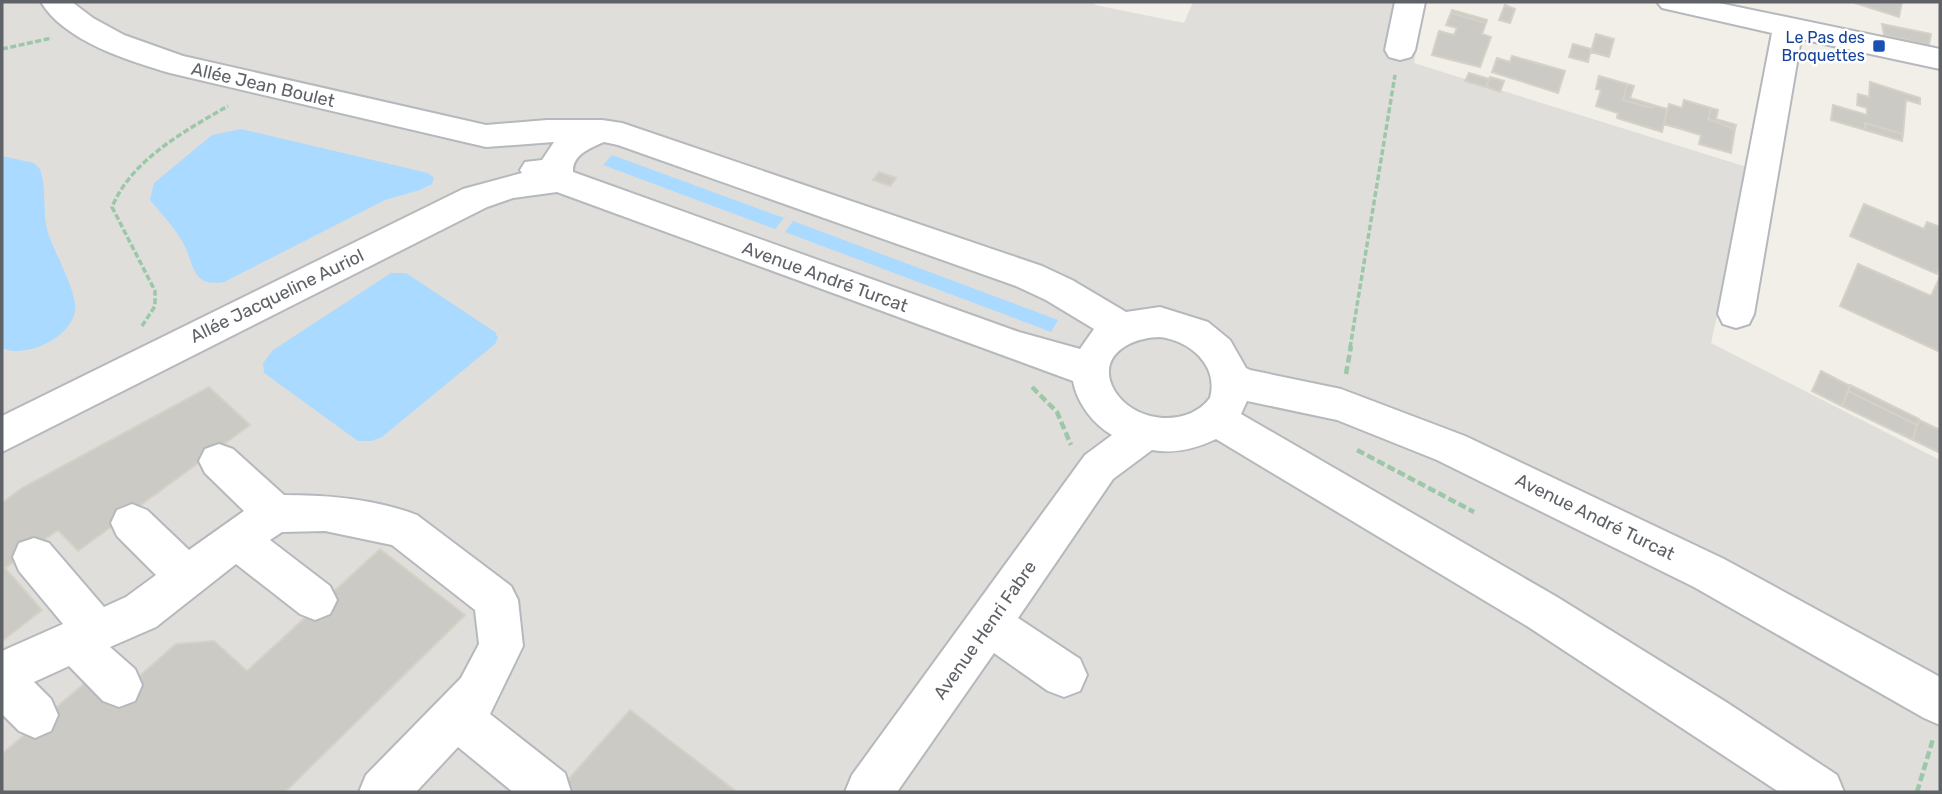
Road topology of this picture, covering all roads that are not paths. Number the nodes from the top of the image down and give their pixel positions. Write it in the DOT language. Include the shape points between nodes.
graph roads {
  1 [pos="55,2"];
  2 [pos="1410,2"];
  3 [pos="1672,2"];
  4 [pos="1778,17"];
  5 [pos="1400,50"];
  6 [pos="1940,59"];
  7 [pos="602,131"];
  8 [pos="486,136"];
  9 [pos="559,180"];
  10 [pos="1736,314"];
  11 [pos="1122,328"];
  12 [pos="1091,372"];
  13 [pos="1231,378"];
  14 [pos="1106,408"];
  15 [pos="1214,420"];
  16 [pos="1146,432"];
  17 [pos="2,435"];
  18 [pos="219,461"];
  19 [pos="1099,467"];
  20 [pos="275,514"];
  21 [pos="132,523"];
  22 [pos="236,539"];
  23 [pos="34,557"];
  24 [pos="187,577"];
  25 [pos="315,600"];
  26 [pos="989,624"];
  27 [pos="88,635"];
  28 [pos="4,672"];
  29 [pos="1064,675"];
  30 [pos="119,685"];
  31 [pos="35,715"];
  32 [pos="456,716"];
  33 [pos="1938,717"];
  34 [pos="548,790"];
  35 [pos="383,792"];
  36 [pos="869,792"];
  37 [pos="1820,792"];
  1 -- 8 [label="street, Allée Jean Boulet" via="70,17 136,53 181,66 428,113"];
  2 -- 5 [label="street"];
  3 -- 4 [label="street"];
  4 -- 6 [label="street"];
  4 -- 10 [label="street"];
  7 -- 8 [label="street"];
  7 -- 9 [label="street" via="563,151 555,169"];
  7 -- 11 [label="street" via="766,174 1014,258"];
  8 -- 9 [label="street, Avenue André Turcat"];
  9 -- 12 [label="street, Avenue André Turcat"];
  9 -- 17 [label="street, Allée Jacqueline Auriol" via="510,186 475,198"];
  11 -- 12 [label="street" via="1095,354"];
  11 -- 13 [label="street" via="1150,322 1181,325 1214,346 1226,361"];
  12 -- 14 [label="street" via="1095,391"];
  13 -- 15 [label="street" via="1228,401"];
  13 -- 33 [label="street, Avenue André Turcat" via="1341,405 1543,478 1709,573"];
  14 -- 16 [label="street"];
  14 -- 19 [label="street, Avenue Henri Fabre" via="1109,426"];
  15 -- 16 [label="street" via="1183,433"];
  15 -- 37 [label="street" via="1541,609"];
  16 -- 19 [label="street, Avenue Henri Fabre"];
  18 -- 20 [label="street"];
  19 -- 26 [label="street, Avenue Henri Fabre"];
  20 -- 22 [label="street"];
  20 -- 32 [label="street" via="325,513 402,528 496,600 501,646 477,694"];
  21 -- 24 [label="street"];
  22 -- 24 [label="street"];
  22 -- 25 [label="street"];
  23 -- 27 [label="street"];
  24 -- 27 [label="street" via="141,612"];
  26 -- 29 [label="street"];
  26 -- 36 [label="street, Avenue Henri Fabre"];
  27 -- 28 [label="street"];
  27 -- 30 [label="street" via="88,657"];
  28 -- 31 [label="street" via="17,697"];
  32 -- 34 [label="street"];
  32 -- 35 [label="street"];
}
